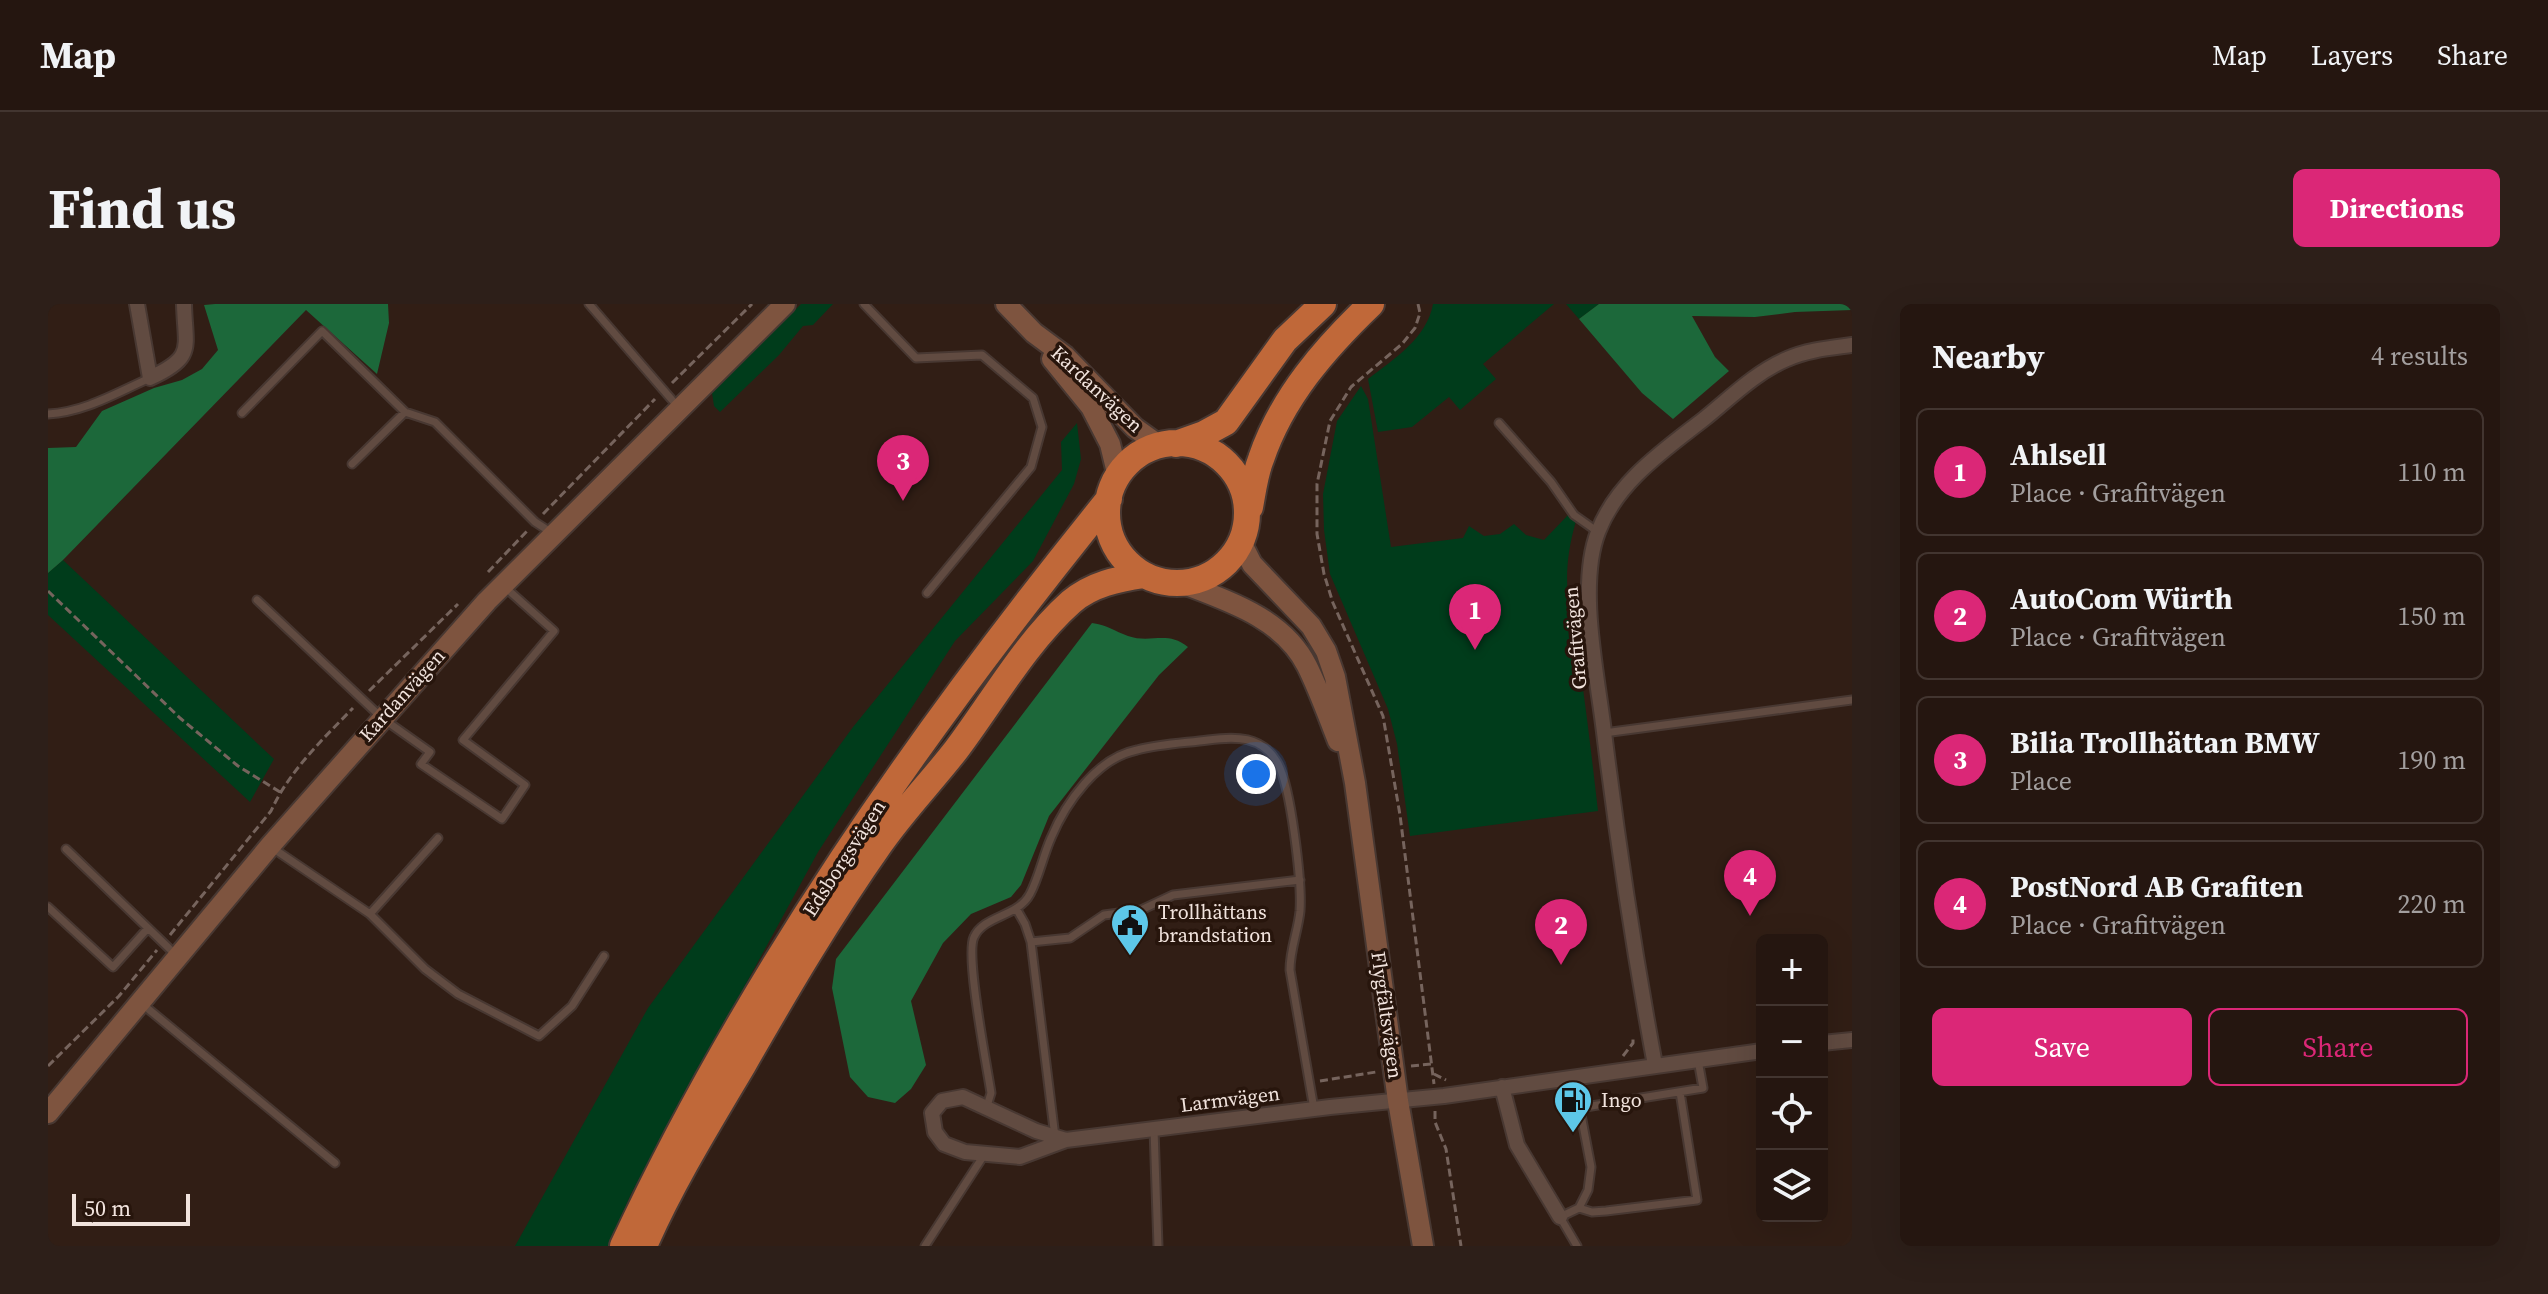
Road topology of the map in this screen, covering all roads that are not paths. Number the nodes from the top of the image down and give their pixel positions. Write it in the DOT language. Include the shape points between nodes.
graph roads {
  1 [pos="137,304"];
  2 [pos="184,304"];
  3 [pos="589,304"];
  4 [pos="785,304"];
  5 [pos="864,304"];
  6 [pos="1006,304"];
  7 [pos="1323,304"];
  8 [pos="1371,304"];
  9 [pos="1034,333"];
  10 [pos="1852,345"];
  11 [pos="150,378"];
  12 [pos="680,409"];
  13 [pos="405,412"];
  14 [pos="242,413"];
  15 [pos="48,414"];
  16 [pos="1499,423"];
  17 [pos="1168,445"];
  18 [pos="352,464"];
  19 [pos="1114,488"];
  20 [pos="1244,530"];
  21 [pos="1598,532"];
  22 [pos="554,534"];
  23 [pos="1144,575"];
  24 [pos="1181,583"];
  25 [pos="503,585"];
  26 [pos="927,593"];
  27 [pos="257,600"];
  28 [pos="1852,700"];
  29 [pos="382,718"];
  30 [pos="1604,733"];
  31 [pos="1355,783"];
  32 [pos="438,838"];
  33 [pos="270,846"];
  34 [pos="66,849"];
  35 [pos="1300,880"];
  36 [pos="48,907"];
  37 [pos="1017,910"];
  38 [pos="370,914"];
  39 [pos="148,928"];
  40 [pos="1031,942"];
  41 [pos="177,956"];
  42 [pos="604,956"];
  43 [pos="139,1001"];
  44 [pos="1852,1040"];
  45 [pos="1828,1042"];
  46 [pos="1756,1052"];
  47 [pos="1698,1059"];
  48 [pos="1655,1065"];
  49 [pos="1573,1078"];
  50 [pos="1502,1087"];
  51 [pos="1680,1092"];
  52 [pos="1398,1101"];
  53 [pos="987,1106"];
  54 [pos="1579,1108"];
  55 [pos="1314,1109"];
  56 [pos="48,1113"];
  57 [pos="1154,1129"];
  58 [pos="1061,1138"];
  59 [pos="984,1155"];
  60 [pos="335,1163"];
  61 [pos="1579,1208"];
  62 [pos="1560,1217"];
  63 [pos="623,1246"];
  64 [pos="644,1246"];
  65 [pos="925,1246"];
  66 [pos="1158,1246"];
  67 [pos="1423,1246"];
  68 [pos="1577,1246"];
  1 -- 11 [label="street"];
  2 -- 11 [label="street" via="187,348 181,359"];
  3 -- 12 [label="lane"];
  4 -- 12 [label="street, Kardanvägen"];
  5 -- 26 [label="lane" via="916,358 982,355 1033,398 1042,427 1031,467"];
  6 -- 9 [label="street, Kardanvägen"];
  7 -- 17 [label="highway" via="1285,340 1226,422"];
  8 -- 20 [label="highway" via="1311,366 1285,408 1261,459"];
  9 -- 17 [label="street, Kardanvägen" via="1065,356 1135,428"];
  9 -- 19 [label="street, Kardanvägen" via="1091,407 1110,444"];
  10 -- 21 [label="street, Grafitvägen" via="1807,352 1757,376 1630,481 1610,505"];
  11 -- 15 [label="lane" via="66,414"];
  12 -- 22 [label="street, Kardanvägen"];
  13 -- 14 [label="lane" via="322,331"];
  13 -- 18 [label="lane"];
  13 -- 22 [label="lane" via="435,422 535,522"];
  16 -- 21 [label="lane" via="1574,515"];
  17 -- 19 [label="highway" via="1136,457"];
  17 -- 20 [label="highway" via="1210,451 1228,465 1245,495"];
  19 -- 23 [label="highway" via="1107,517 1114,543"];
  19 -- 63 [label="highway, Edsborgsvägen" via="861,829 700,1096"];
  20 -- 24 [label="highway" via="1227,563 1205,577"];
  20 -- 31 [label="street, Flygfältsvägen" via="1252,564 1311,626 1326,651"];
  21 -- 30 [label="street, Grafitvägen" via="1590,558 1590,599"];
  22 -- 25 [label="street, Kardanvägen"];
  23 -- 24 [label="highway"];
  23 -- 64 [label="highway, Edsborgsvägen" via="1106,582 1073,600 1031,646 881,843 805,959"];
  24 -- 31 [label="street, Flygfältsvägen" via="1256,614 1297,650"];
  25 -- 29 [label="street, Kardanvägen"];
  25 -- 29 [label="lane" via="554,631 463,740 525,785 502,819 421,764 430,752"];
  27 -- 29 [label="lane"];
  28 -- 30 [label="lane"];
  29 -- 33 [label="street, Kardanvägen"];
  30 -- 48 [label="street, Grafitvägen"];
  31 -- 52 [label="street, Flygfältsvägen"];
  32 -- 38 [label="lane"];
  33 -- 38 [label="lane"];
  33 -- 41 [label="street, Kardanvägen"];
  34 -- 39 [label="lane"];
  35 -- 37 [label="lane" via="1278,763 1266,747 1231,737 1134,750 1112,759 1066,809 1029,897"];
  35 -- 40 [label="lane" via="1173,895 1141,910 1104,915 1070,938"];
  35 -- 55 [label="lane" via="1290,970"];
  36 -- 39 [label="lane" via="113,967"];
  37 -- 40 [label="lane"];
  37 -- 53 [label="lane" via="980,929 973,939 991,1093"];
  38 -- 42 [label="lane" via="458,994 539,1036 572,1006"];
  39 -- 41 [label="lane"];
  40 -- 58 [label="lane"];
  41 -- 43 [label="street, Kardanvägen"];
  43 -- 56 [label="street, Kardanvägen"];
  43 -- 60 [label="lane"];
  44 -- 45 [label="street"];
  46 -- 47 [label="street"];
  47 -- 48 [label="street"];
  47 -- 51 [label="lane" via="1703,1088"];
  48 -- 49 [label="street"];
  49 -- 50 [label="street"];
  49 -- 54 [label="lane"];
  50 -- 52 [label="street"];
  50 -- 62 [label="street" via="1517,1145"];
  51 -- 54 [label="lane"];
  51 -- 61 [label="lane" via="1697,1200 1592,1212"];
  52 -- 55 [label="street, Larmvägen"];
  52 -- 67 [label="street, Flygfältsvägen"];
  53 -- 58 [label="street, Larmvägen"];
  53 -- 59 [label="street, Larmvägen" via="963,1097 942,1101 932,1113 935,1132 944,1144"];
  54 -- 61 [label="lane" via="1591,1167"];
  55 -- 57 [label="street, Larmvägen"];
  57 -- 58 [label="street, Larmvägen"];
  57 -- 66 [label="lane"];
  58 -- 59 [label="street, Larmvägen" via="1020,1157"];
  59 -- 65 [label="lane"];
  61 -- 62 [label="lane"];
  62 -- 68 [label="lane"];
}
